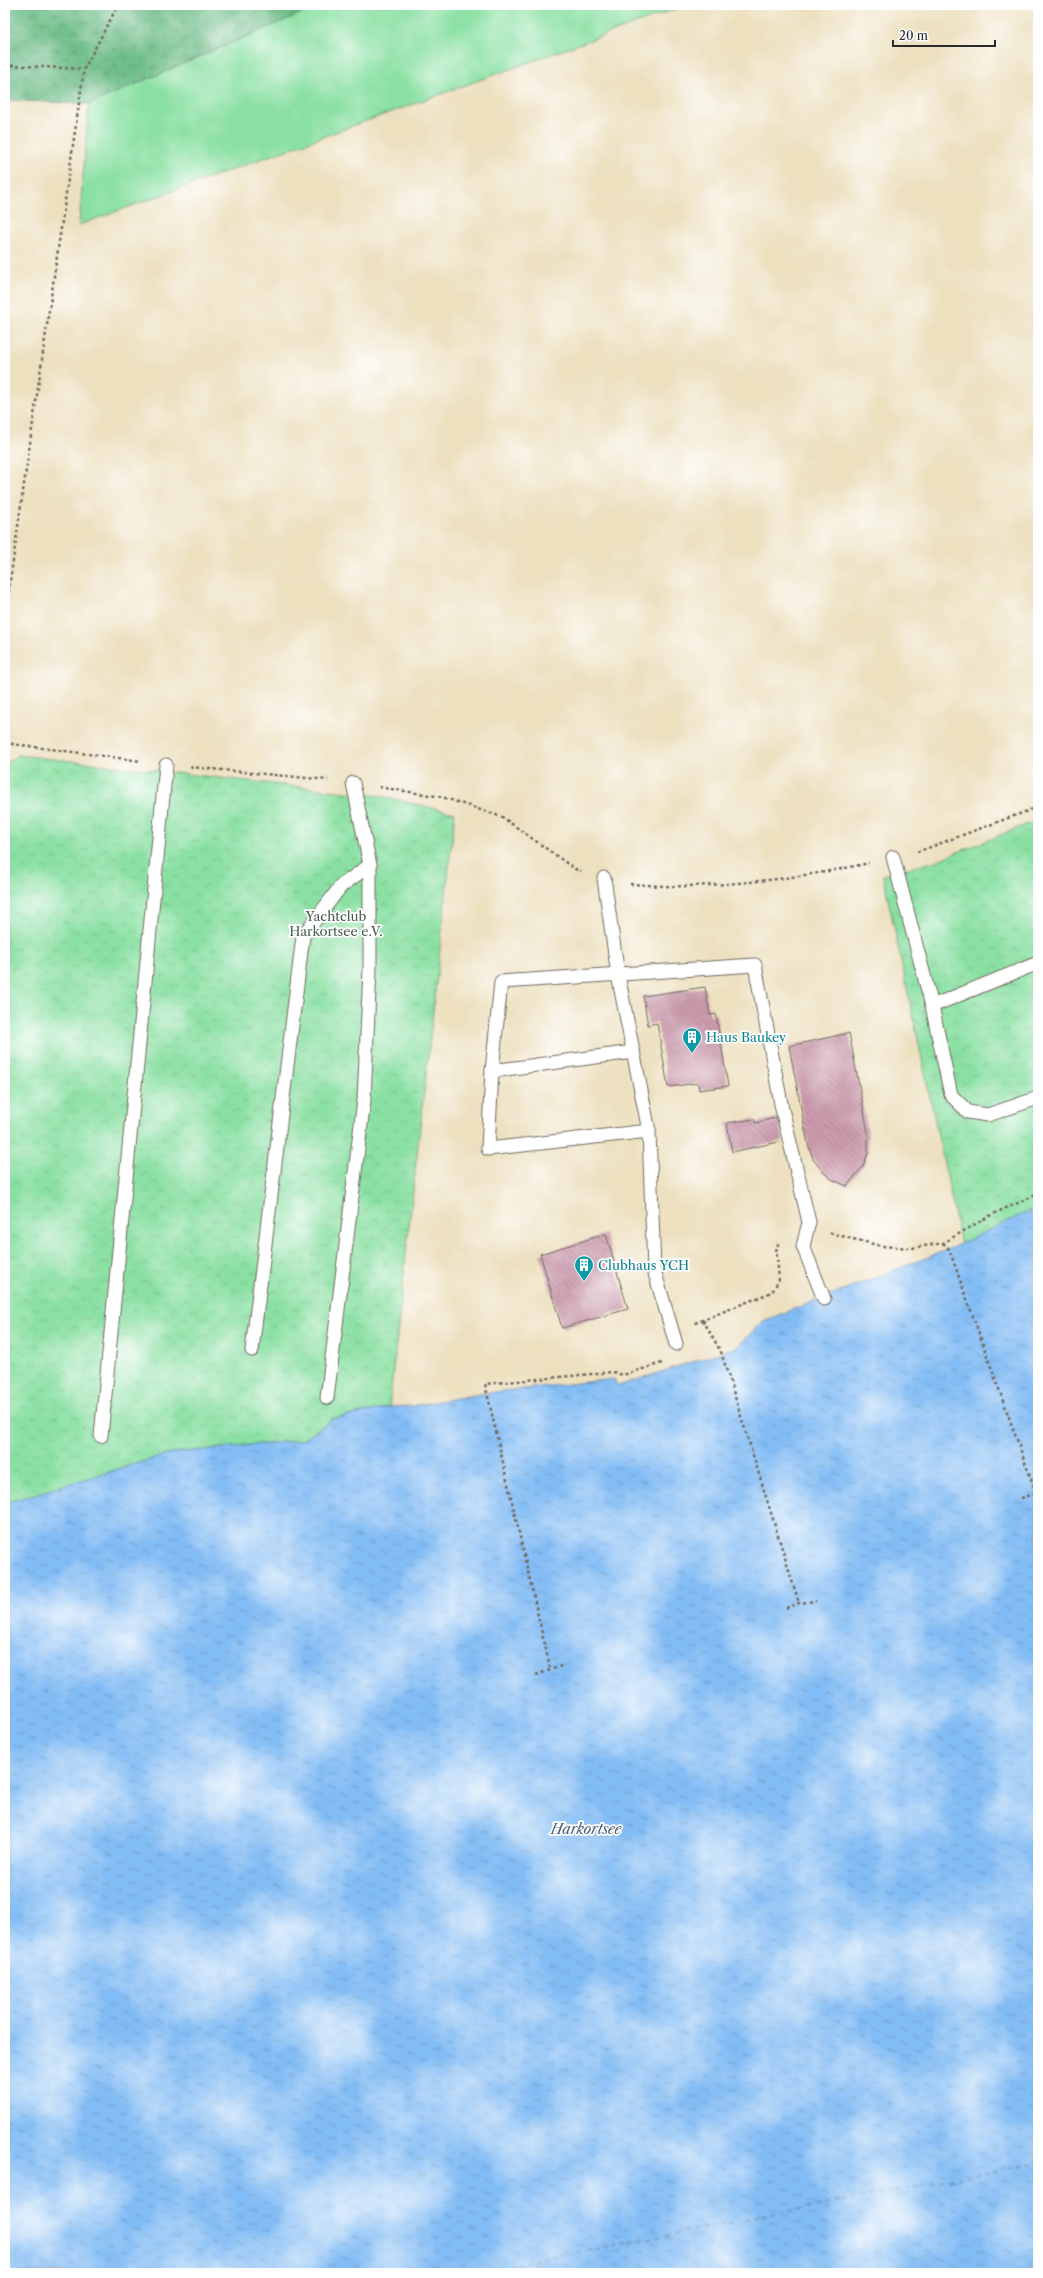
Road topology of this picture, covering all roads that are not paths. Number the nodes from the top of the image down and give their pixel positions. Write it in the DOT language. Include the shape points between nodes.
graph roads {
  1 [pos="166,765"];
  2 [pos="353,783"];
  3 [pos="893,858"];
  4 [pos="370,865"];
  5 [pos="604,878"];
  6 [pos="1038,964"];
  7 [pos="618,976"];
  8 [pos="932,1006"];
  9 [pos="633,1052"];
  10 [pos="492,1071"];
  11 [pos="1038,1098"];
  12 [pos="649,1130"];
  13 [pos="824,1299"];
  14 [pos="675,1338"];
  15 [pos="252,1350"];
  16 [pos="327,1398"];
  17 [pos="101,1436"];
  1 -- 17 [label="lane"];
  2 -- 4 [label="lane"];
  3 -- 8 [label="lane"];
  4 -- 15 [label="lane" via="342,886 303,936"];
  4 -- 16 [label="lane" via="370,969 364,1100"];
  5 -- 7 [label="lane"];
  6 -- 8 [label="lane"];
  7 -- 9 [label="lane"];
  7 -- 10 [label="lane" via="501,982"];
  7 -- 13 [label="lane" via="755,965 782,1109 809,1222 803,1246"];
  8 -- 11 [label="lane" via="951,1095 968,1112 988,1115"];
  9 -- 10 [label="lane"];
  9 -- 12 [label="lane"];
  10 -- 12 [label="lane" via="488,1149"];
  12 -- 14 [label="lane" via="654,1270"];
}
